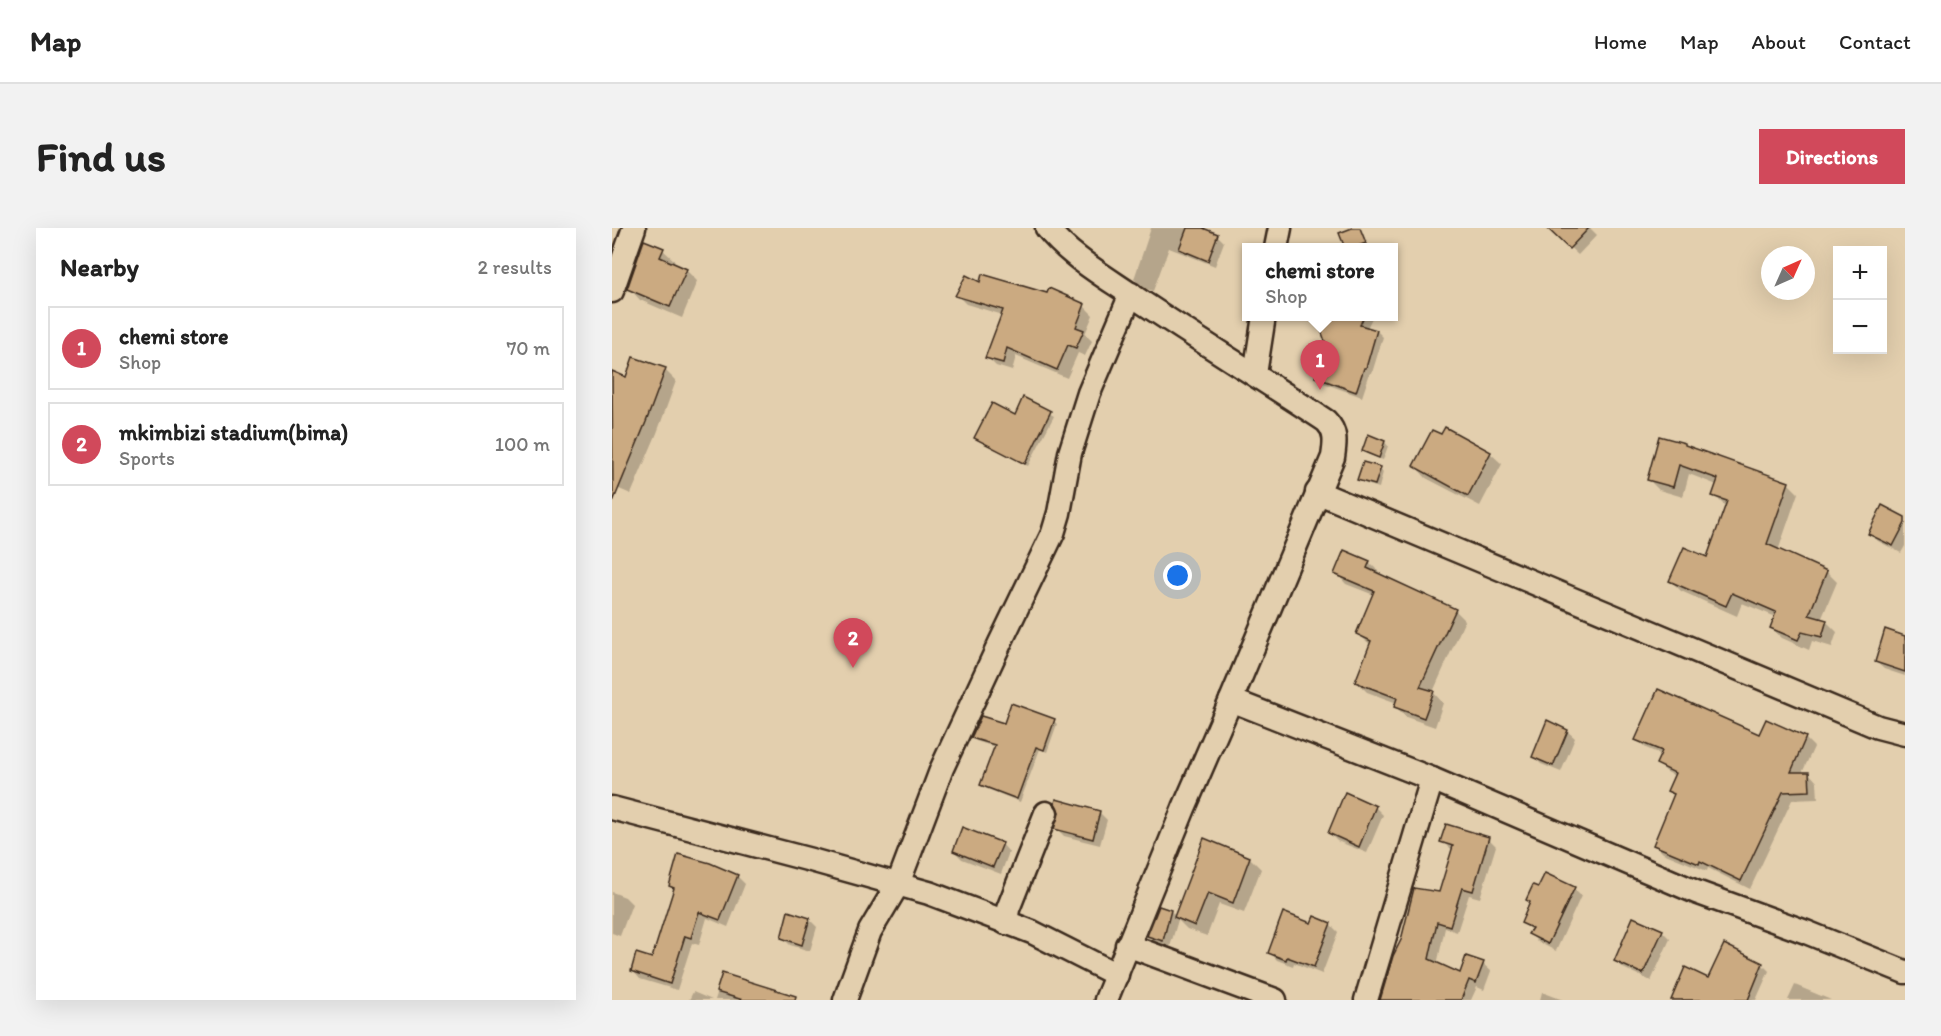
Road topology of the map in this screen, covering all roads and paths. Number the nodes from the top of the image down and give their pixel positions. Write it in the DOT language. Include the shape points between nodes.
graph roads {
  1 [pos="634,228"];
  2 [pos="1047,228"];
  3 [pos="1280,228"];
  4 [pos="1277,243"];
  5 [pos="612,291"];
  6 [pos="1131,294"];
  7 [pos="1263,321"];
  8 [pos="1255,374"];
  9 [pos="1317,492"];
  10 [pos="1231,700"];
  11 [pos="1905,734"];
  12 [pos="1432,779"];
  13 [pos="612,808"];
  14 [pos="1046,813"];
  15 [pos="898,884"];
  16 [pos="1006,923"];
  17 [pos="1127,945"];
  18 [pos="1905,972"];
  19 [pos="1117,975"];
  20 [pos="844,1000"];
  21 [pos="1106,1000"];
  22 [pos="1275,1000"];
  23 [pos="1366,1000"];
  1 -- 5 [label="street"];
  2 -- 6 [label="street" via="1093,269"];
  3 -- 4 [label="street"];
  6 -- 8 [label="street"];
  6 -- 15 [label="street" via="1089,393 1070,453 1053,533 942,768"];
  7 -- 8 [label="street"];
  8 -- 9 [label="street" via="1331,426 1336,439 1333,457"];
  9 -- 10 [label="street"];
  9 -- 11 [label="street" via="1878,727"];
  10 -- 12 [label="street"];
  10 -- 17 [label="street"];
  12 -- 18 [label="street" via="1696,892"];
  12 -- 23 [label="street"];
  13 -- 15 [label="street"];
  14 -- 16 [label="street"];
  15 -- 16 [label="street" via="963,904"];
  15 -- 20 [label="street" via="870,931"];
  16 -- 19 [label="street"];
  17 -- 19 [label="street"];
  17 -- 22 [label="street"];
  19 -- 21 [label="street"];
}
